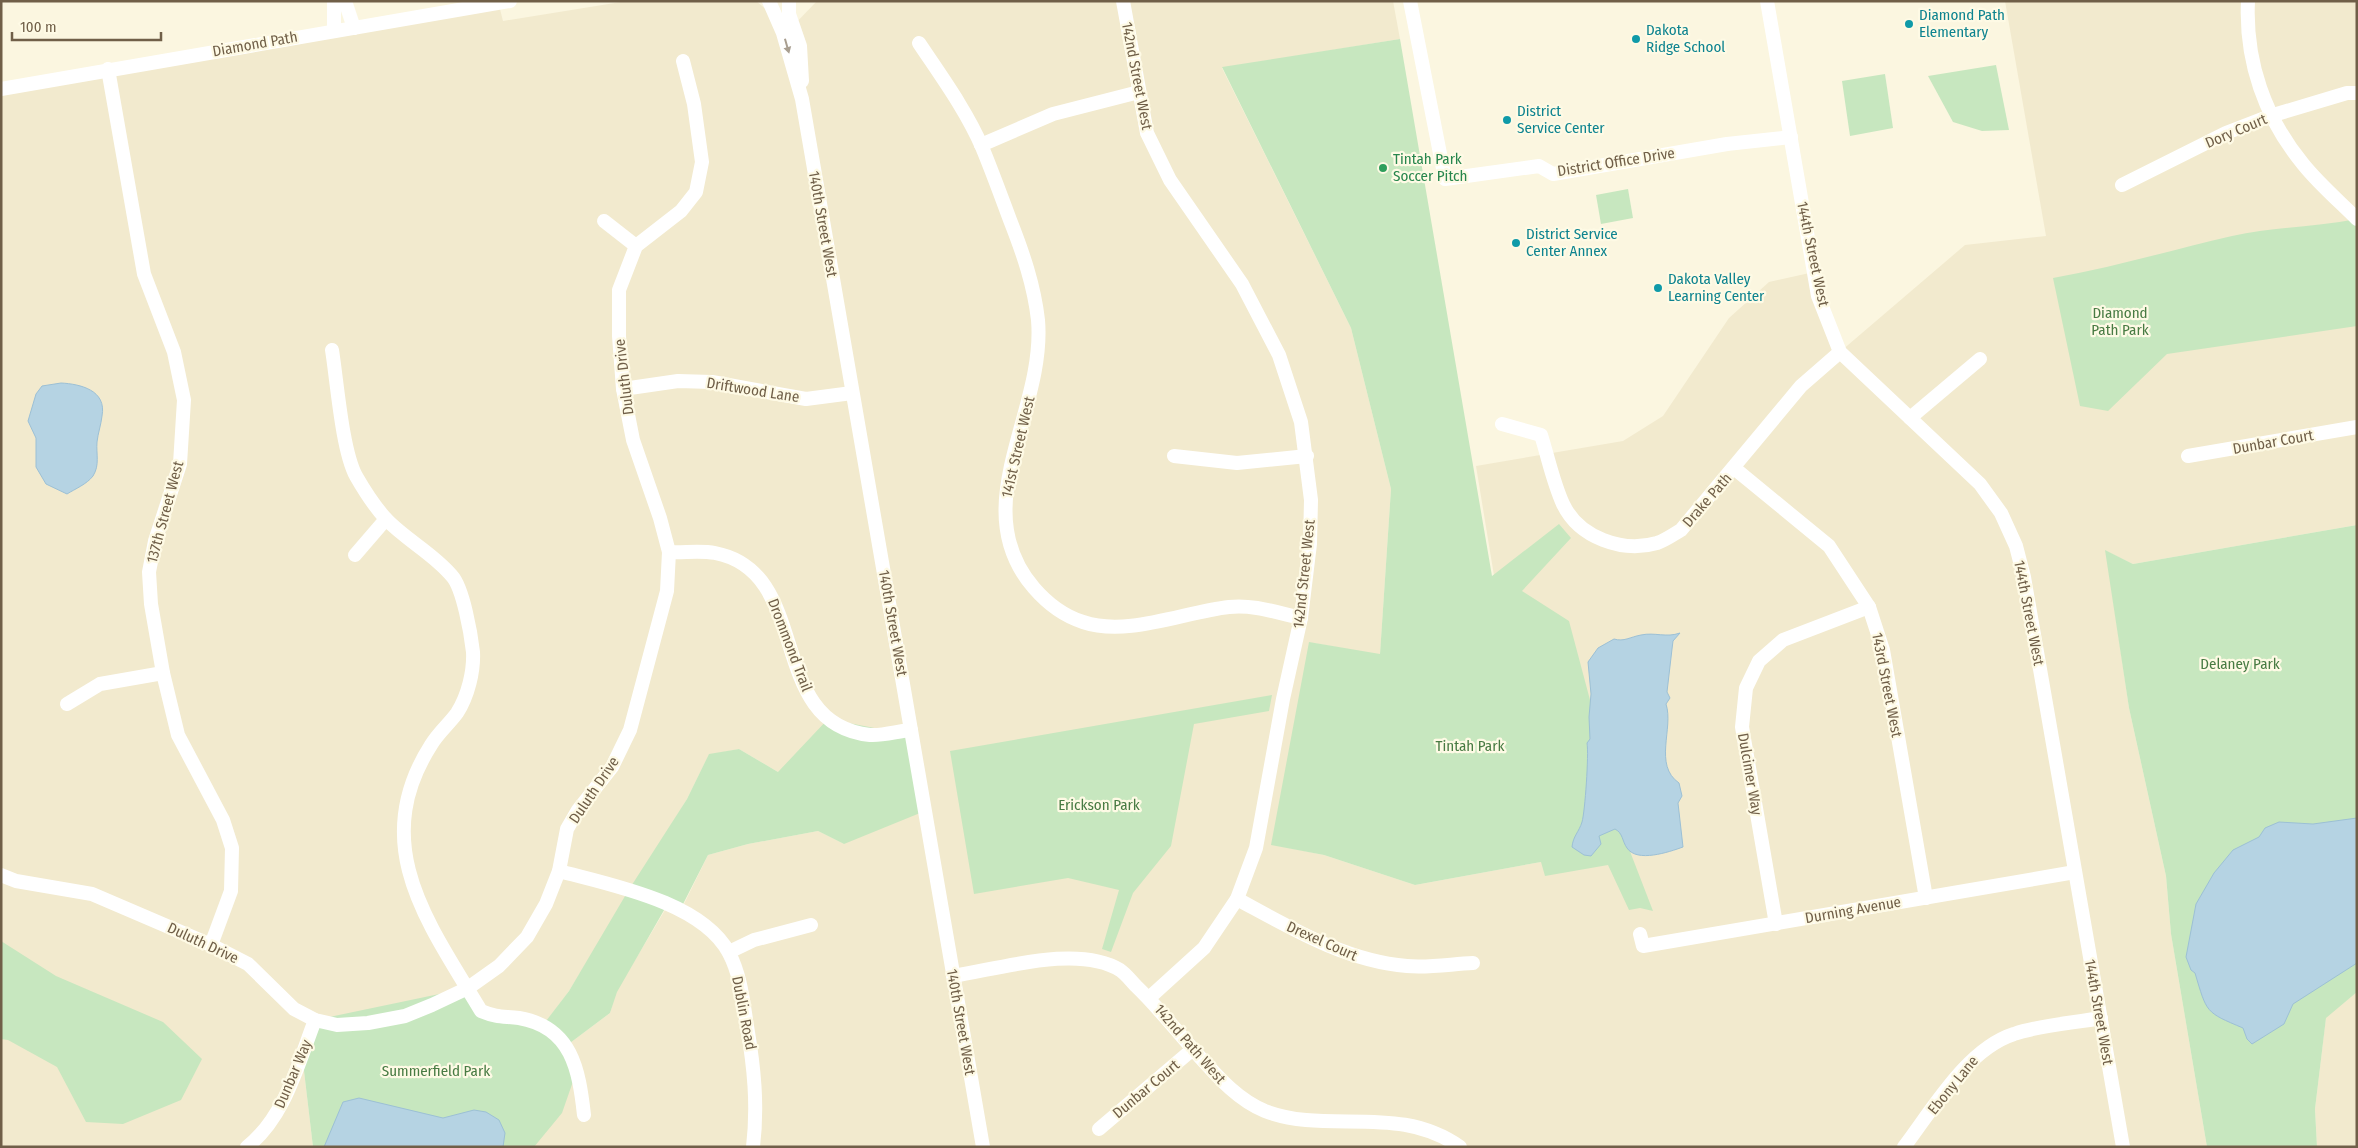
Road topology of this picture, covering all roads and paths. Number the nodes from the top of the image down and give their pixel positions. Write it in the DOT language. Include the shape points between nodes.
graph roads {
  1 [pos="334,1"];
  2 [pos="345,1"];
  3 [pos="510,1"];
  4 [pos="769,1"];
  5 [pos="788,1"];
  6 [pos="1123,1"];
  7 [pos="1410,1"];
  8 [pos="1767,1"];
  9 [pos="2248,1"];
  10 [pos="354,28"];
  11 [pos="334,31"];
  12 [pos="919,43"];
  13 [pos="683,61"];
  14 [pos="108,70"];
  15 [pos="1,89"];
  16 [pos="1139,92"];
  17 [pos="2357,93"];
  18 [pos="802,99"];
  19 [pos="2270,116"];
  20 [pos="1791,137"];
  21 [pos="981,145"];
  22 [pos="2122,185"];
  23 [pos="2357,219"];
  24 [pos="604,221"];
  25 [pos="636,246"];
  26 [pos="332,350"];
  27 [pos="1840,352"];
  28 [pos="1980,359"];
  29 [pos="623,389"];
  30 [pos="852,394"];
  31 [pos="1910,418"];
  32 [pos="1502,424"];
  33 [pos="2357,427"];
  34 [pos="1174,456"];
  35 [pos="1306,456"];
  36 [pos="2188,456"];
  37 [pos="1734,468"];
  38 [pos="386,519"];
  39 [pos="669,552"];
  40 [pos="355,555"];
  41 [pos="1869,608"];
  42 [pos="1301,618"];
  43 [pos="163,673"];
  44 [pos="67,704"];
  45 [pos="911,730"];
  46 [pos="560,871"];
  47 [pos="2075,872"];
  48 [pos="1,875"];
  49 [pos="1926,898"];
  50 [pos="1237,899"];
  51 [pos="1776,924"];
  52 [pos="811,925"];
  53 [pos="1640,934"];
  54 [pos="211,945"];
  55 [pos="729,952"];
  56 [pos="1473,963"];
  57 [pos="953,976"];
  58 [pos="468,988"];
  59 [pos="1149,998"];
  60 [pos="2101,1018"];
  61 [pos="315,1020"];
  62 [pos="1193,1049"];
  63 [pos="584,1115"];
  64 [pos="1099,1129"];
  65 [pos="247,1147"];
  66 [pos="753,1147"];
  67 [pos="982,1147"];
  68 [pos="1460,1147"];
  69 [pos="1904,1147"];
  70 [pos="2123,1147"];
  1 -- 11 [label="street"];
  2 -- 10 [label="street"];
  3 -- 10 [label="street, Diamond Path"];
  4 -- 18 [label="street, 140th Street West, one-way" via="783,33"];
  5 -- 18 [label="street, 140th Street West" via="800,46"];
  6 -- 16 [label="street, 142nd Street West"];
  7 -- 20 [label="street, District Office Drive" via="1445,179 1539,166 1553,174 1727,144"];
  8 -- 20 [label="street, 144th Street West"];
  9 -- 19 [label="street" via="2247,26 2254,72"];
  10 -- 11 [label="street, Diamond Path"];
  11 -- 14 [label="street, Diamond Path"];
  12 -- 21 [label="street, 141st Street West" via="956,98"];
  13 -- 25 [label="street" via="694,104 702,162 696,192 681,211"];
  14 -- 15 [label="street, Diamond Path"];
  14 -- 43 [label="street, 137th Street West" via="144,274 174,352 184,400 180,464 155,542 150,572 151,604"];
  16 -- 21 [label="street" via="1053,114"];
  16 -- 35 [label="street, 142nd Street West" via="1147,133 1158,159 1242,284 1279,355 1301,422"];
  17 -- 19 [label="street, Dory Court" via="2347,93"];
  18 -- 30 [label="street, 140th Street West"];
  19 -- 22 [label="street, Dory Court" via="2226,133"];
  19 -- 23 [label="street" via="2303,164"];
  20 -- 27 [label="street, 144th Street West" via="1818,296"];
  21 -- 42 [label="street, 141st Street West" via="1028,268 1038,322 1035,376 1005,494 1005,531 1011,554 1023,575 1057,609 1085,623 1121,627 1230,607 1268,610"];
  24 -- 25 [label="street"];
  25 -- 29 [label="street, Duluth Drive" via="619,290"];
  26 -- 38 [label="street" via="346,440 355,474"];
  27 -- 31 [label="street, 144th Street West"];
  27 -- 37 [label="street, Drake Path" via="1801,386"];
  28 -- 31 [label="street"];
  29 -- 30 [label="street, Driftwood Lane" via="686,381 712,382 806,399"];
  29 -- 39 [label="street, Duluth Drive" via="633,440"];
  30 -- 45 [label="street, 140th Street West"];
  31 -- 47 [label="street, 144th Street West" via="1980,484 2000,513 2016,546"];
  32 -- 37 [label="street, Drake Path" via="1541,435 1563,504 1578,524 1599,539 1631,547 1658,542 1681,530"];
  33 -- 36 [label="street, Dunbar Court"];
  34 -- 35 [label="street" via="1237,463"];
  35 -- 42 [label="street, 142nd Street West" via="1311,500 1310,544"];
  37 -- 41 [label="street, 143rd Street West" via="1829,546"];
  38 -- 40 [label="street"];
  38 -- 58 [label="street" via="453,576 467,613 473,653 470,683 458,712 432,744 417,770 407,798 403,828 404,857 418,902"];
  39 -- 45 [label="street, Drommond Trail" via="714,553 739,563 765,585 776,603 798,674 808,695 820,712 835,724 871,735"];
  39 -- 46 [label="street, Duluth Drive" via="667,591 630,730 612,767 567,829"];
  41 -- 49 [label="street, 143rd Street West" via="1883,650"];
  41 -- 51 [label="street, Dulcimer Way" via="1783,640 1760,661 1746,688 1742,727"];
  42 -- 50 [label="street, 142nd Street West" via="1256,848"];
  43 -- 44 [label="street" via="100,684"];
  43 -- 54 [label="street, 137th Street West" via="178,735 223,820 232,848 231,891"];
  45 -- 57 [label="street, 140th Street West"];
  46 -- 55 [label="street, Dublin Road" via="640,894 686,912 710,929"];
  46 -- 58 [label="street, Duluth Drive" via="527,937 499,966"];
  47 -- 49 [label="street, Durning Avenue"];
  47 -- 60 [label="street, 144th Street West"];
  48 -- 54 [label="street, Duluth Drive" via="92,894"];
  49 -- 51 [label="street, Durning Avenue"];
  50 -- 56 [label="street, Drexel Court" via="1328,946 1362,959 1408,966"];
  50 -- 59 [label="street, 142nd Street West" via="1204,948"];
  51 -- 53 [label="street, Durning Avenue" via="1644,946"];
  52 -- 55 [label="street" via="754,940"];
  54 -- 61 [label="street, Duluth Drive" via="248,964 294,1009"];
  55 -- 66 [label="street, Dublin Road" via="739,978 753,1056 756,1103"];
  57 -- 59 [label="street, 142nd Path West" via="1061,958 1083,958 1120,970"];
  57 -- 67 [label="street, 140th Street West"];
  58 -- 61 [label="street, Duluth Drive" via="404,1016 337,1025"];
  58 -- 63 [label="street" via="482,1011 497,1018 519,1018 543,1026 562,1040 580,1078"];
  59 -- 62 [label="street, 142nd Path West"];
  60 -- 69 [label="street, Ebony Lane" via="2014,1034 1983,1049"];
  60 -- 70 [label="street, 144th Street West"];
  61 -- 65 [label="street, Dunbar Way" via="282,1105 257,1139"];
  62 -- 64 [label="street, Dunbar Court"];
  62 -- 68 [label="street, 142nd Path West" via="1229,1090 1265,1111 1298,1119 1381,1120 1409,1125 1451,1140"];
}
